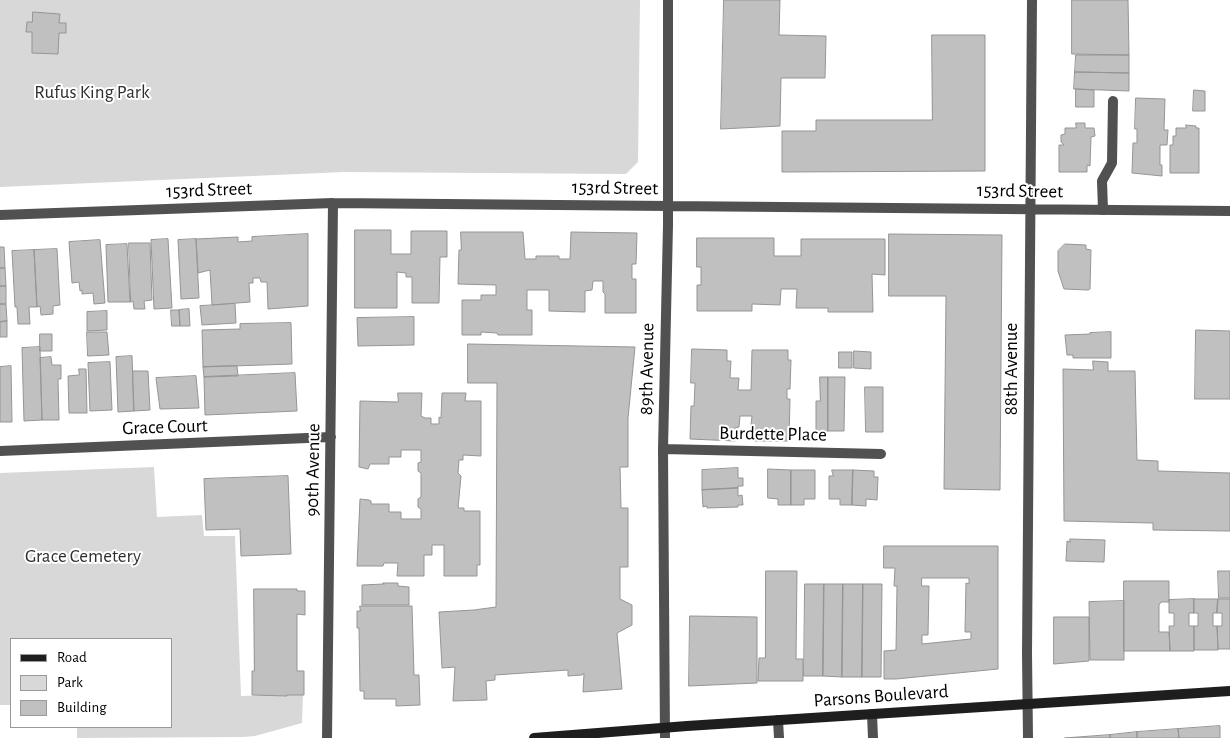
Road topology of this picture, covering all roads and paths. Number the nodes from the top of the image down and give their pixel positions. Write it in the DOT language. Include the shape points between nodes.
graph roads {
  1 [pos="668,0"];
  2 [pos="1032,0"];
  3 [pos="1113,101"];
  4 [pos="333,203"];
  5 [pos="668,206"];
  6 [pos="1030,209"];
  7 [pos="1103,210"];
  8 [pos="1230,211"];
  9 [pos="0,215"];
  10 [pos="331,437"];
  11 [pos="663,449"];
  12 [pos="0,451"];
  13 [pos="881,454"];
  14 [pos="1230,691"];
  15 [pos="1027,704"];
  16 [pos="872,714"];
  17 [pos="778,720"];
  18 [pos="665,733"];
  19 [pos="327,738"];
  20 [pos="534,738"];
  21 [pos="779,738"];
  22 [pos="873,738"];
  23 [pos="1028,738"];
  1 -- 5 [label="street, 89th Avenue"];
  2 -- 6 [label="street, 88th Avenue"];
  3 -- 7 [label="street" via="1112,163 1102,181"];
  4 -- 5 [label="street, 153rd Street"];
  4 -- 9 [label="street, 153rd Street"];
  4 -- 10 [label="street, 90th Avenue"];
  5 -- 6 [label="street, 153rd Street"];
  5 -- 11 [label="street, 89th Avenue"];
  6 -- 7 [label="street, 153rd Street"];
  6 -- 15 [label="street, 88th Avenue"];
  7 -- 8 [label="street, 153rd Street"];
  10 -- 12 [label="street, Grace Court"];
  10 -- 19 [label="street, 90th Avenue"];
  11 -- 13 [label="street, Burdette Place"];
  11 -- 18 [label="street, 89th Avenue"];
  14 -- 15 [label="street, Parsons Boulevard"];
  15 -- 16 [label="street, Parsons Boulevard"];
  15 -- 23 [label="street, 88th Avenue"];
  16 -- 17 [label="street, Parsons Boulevard"];
  16 -- 22 [label="street"];
  17 -- 18 [label="street, Parsons Boulevard"];
  17 -- 21 [label="street"];
  18 -- 20 [label="street, Parsons Boulevard"];
}
